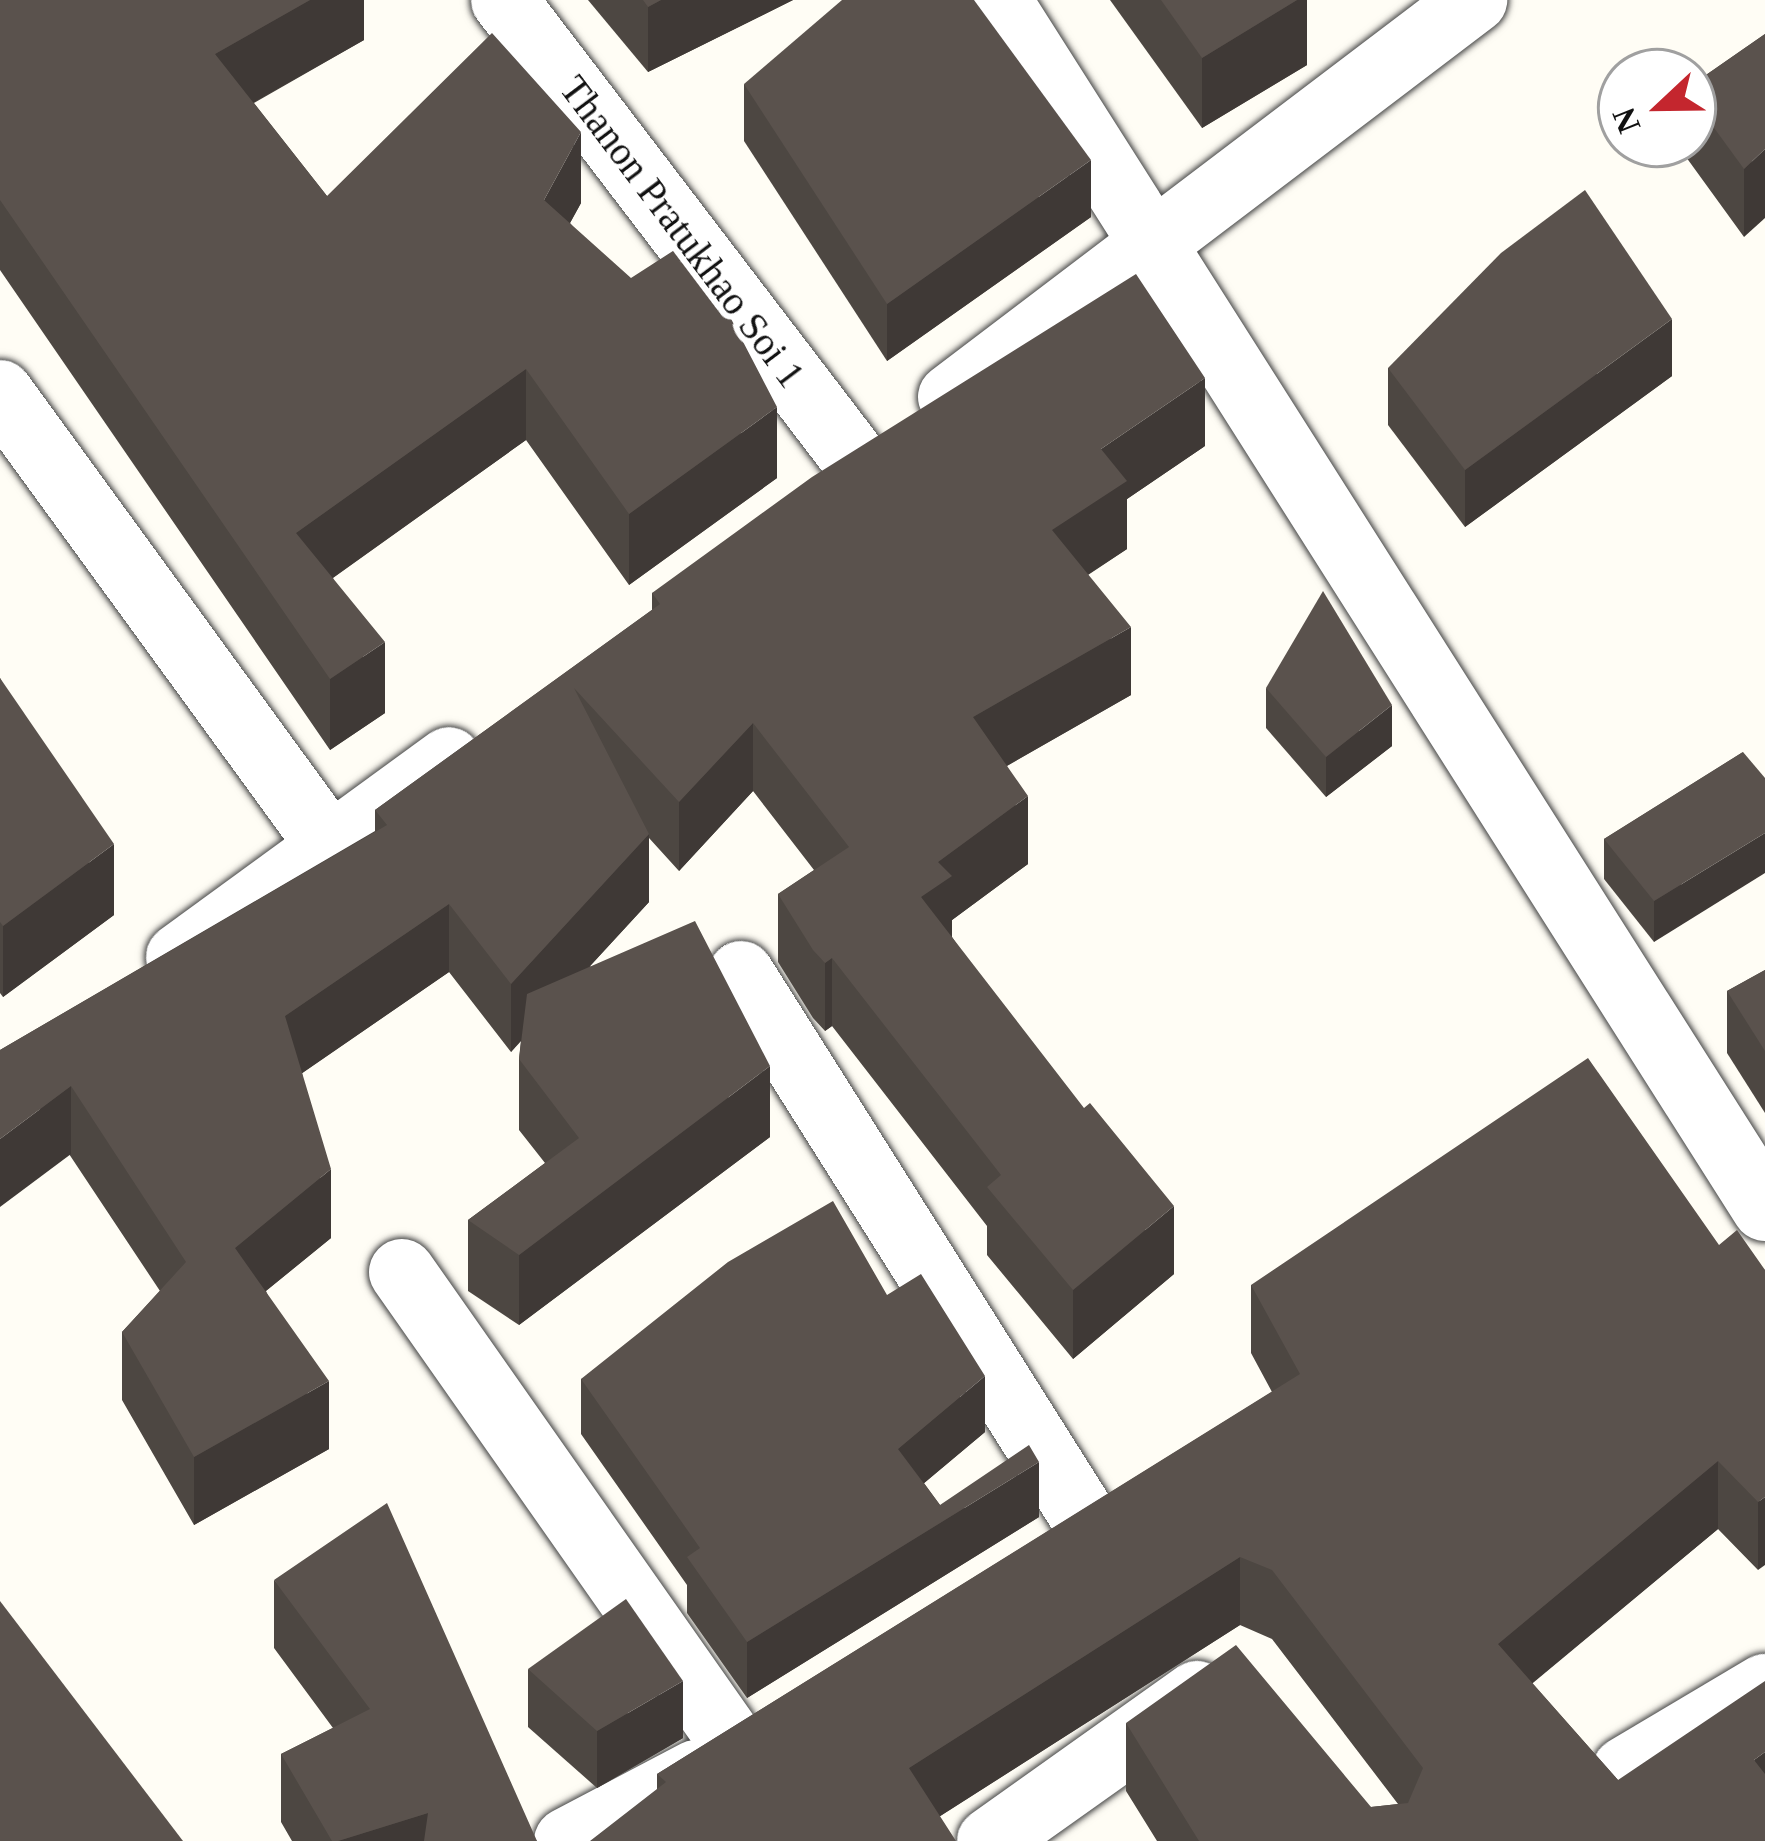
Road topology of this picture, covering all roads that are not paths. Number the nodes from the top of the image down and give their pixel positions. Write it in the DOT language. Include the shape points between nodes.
graph roads {
  1 [pos="504,0"];
  2 [pos="998,0"];
  3 [pos="1474,0"];
  4 [pos="1155,245"];
  5 [pos="0,393"];
  6 [pos="859,465"];
  7 [pos="800,507"];
  8 [pos="508,717"];
  9 [pos="330,846"];
  10 [pos="741,974"];
  11 [pos="137,987"];
  12 [pos="1765,1208"];
  13 [pos="402,1272"];
  14 [pos="1148,1495"];
  15 [pos="1091,1529"];
  16 [pos="1032,1566"];
  17 [pos="1257,1680"];
  18 [pos="1765,1687"];
  19 [pos="795,1712"];
  20 [pos="736,1748"];
  21 [pos="1624,1770"];
  22 [pos="637,1828"];
  23 [pos="567,1841"];
  24 [pos="990,1841"];
  1 -- 6 [label="street, Thanon Pratukhao Soi 1"];
  2 -- 4 [label="street"];
  3 -- 4 [label="street"];
  4 -- 6 [label="street"];
  4 -- 12 [label="street"];
  5 -- 9 [label="street"];
  6 -- 7 [label="street"];
  8 -- 9 [label="street"];
  9 -- 11 [label="street"];
  10 -- 15 [label="street"];
  13 -- 20 [label="street"];
  14 -- 15 [label="street"];
  15 -- 16 [label="street"];
  17 -- 24 [label="street" via="1243,1662"];
  18 -- 21 [label="street"];
  19 -- 20 [label="street"];
  20 -- 22 [label="street"];
  22 -- 23 [label="street"];
}
